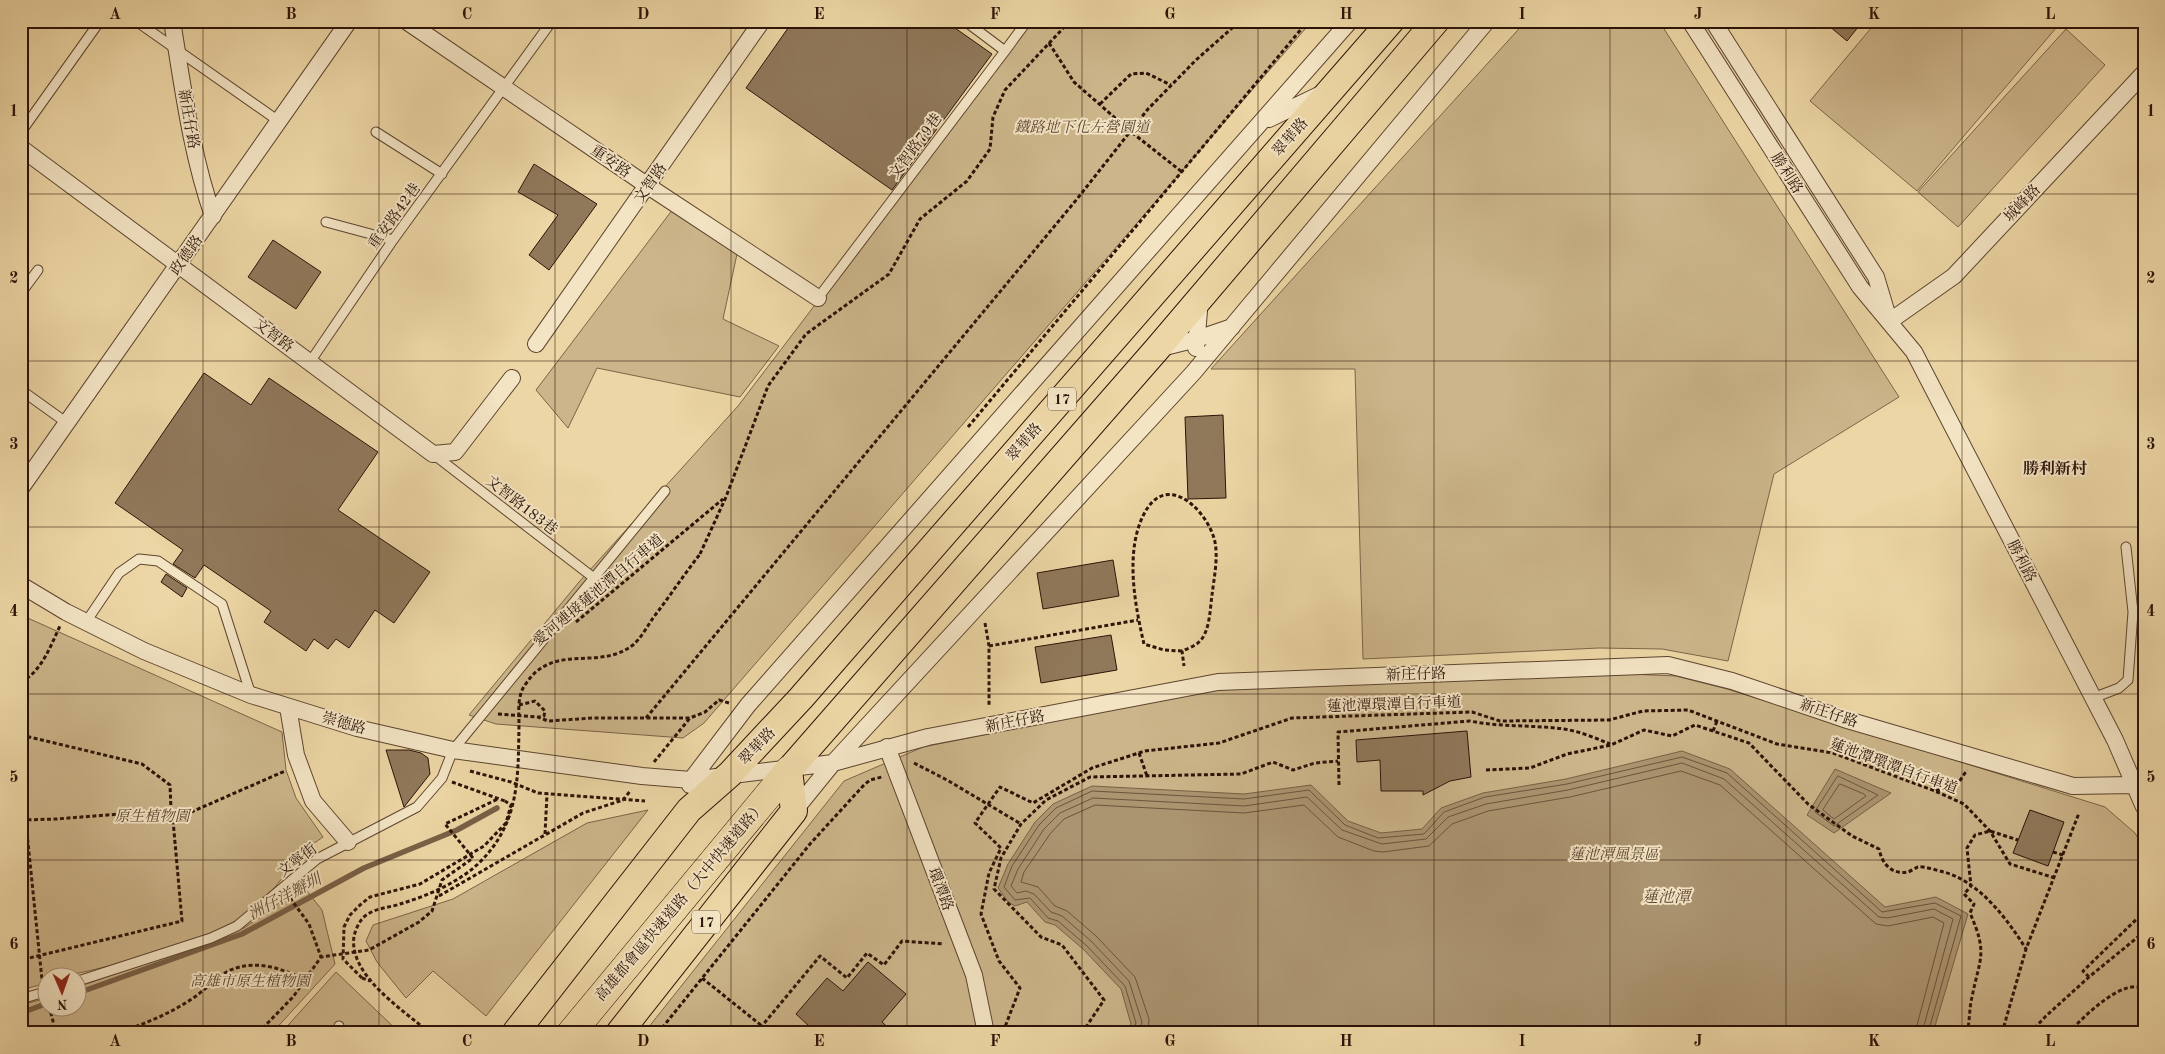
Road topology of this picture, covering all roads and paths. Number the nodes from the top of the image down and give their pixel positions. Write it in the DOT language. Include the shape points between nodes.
graph roads {
  1 [pos="100,21"];
  2 [pos="136,21"];
  3 [pos="172,21"];
  4 [pos="349,21"];
  5 [pos="406,21"];
  6 [pos="552,21"];
  7 [pos="762,21"];
  8 [pos="965,21"];
  9 [pos="1027,21"];
  10 [pos="1070,21"];
  11 [pos="1240,21"];
  12 [pos="1308,21"];
  13 [pos="1350,21"];
  14 [pos="1391,21"];
  15 [pos="1436,21"];
  16 [pos="1488,21"];
  17 [pos="1690,21"];
  18 [pos="1713,21"];
  19 [pos="1049,43"];
  20 [pos="176,47"];
  21 [pos="1005,50"];
  22 [pos="2144,73"];
  23 [pos="1306,74"];
  24 [pos="1171,85"];
  25 [pos="504,87"];
  26 [pos="1332,89"];
  27 [pos="1100,104"];
  28 [pos="1297,106"];
  29 [pos="280,122"];
  30 [pos="1262,123"];
  31 [pos="1130,131"];
  32 [pos="21,132"];
  33 [pos="376,132"];
  34 [pos="1288,139"];
  35 [pos="21,148"];
  36 [pos="1182,172"];
  37 [pos="442,174"];
  38 [pos="648,186"];
  39 [pos="214,216"];
  40 [pos="326,222"];
  41 [pos="393,240"];
  42 [pos="179,265"];
  43 [pos="38,270"];
  44 [pos="21,293"];
  45 [pos="1200,297"];
  46 [pos="818,298"];
  47 [pos="1890,322"];
  48 [pos="1233,326"];
  49 [pos="1198,339"];
  50 [pos="536,344"];
  51 [pos="1157,348"];
  52 [pos="310,362"];
  53 [pos="1193,373"];
  54 [pos="512,378"];
  55 [pos="21,390"];
  56 [pos="67,423"];
  57 [pos="965,430"];
  58 [pos="433,454"];
  59 [pos="21,488"];
  60 [pos="666,491"];
  61 [pos="726,497"];
  62 [pos="2126,547"];
  63 [pos="594,578"];
  64 [pos="21,585"];
  65 [pos="66,612"];
  66 [pos="1138,620"];
  67 [pos="86,622"];
  68 [pos="985,623"];
  69 [pos="568,628"];
  70 [pos="988,646"];
  71 [pos="1182,651"];
  72 [pos="1184,666"];
  73 [pos="21,682"];
  74 [pos="251,695"];
  75 [pos="2093,698"];
  76 [pos="520,705"];
  77 [pos="735,705"];
  78 [pos="989,705"];
  79 [pos="288,707"];
  80 [pos="538,717"];
  81 [pos="646,718"];
  82 [pos="1500,721"];
  83 [pos="1717,721"];
  84 [pos="1492,726"];
  85 [pos="471,728"];
  86 [pos="1738,729"];
  87 [pos="1713,731"];
  88 [pos="21,735"];
  89 [pos="1735,738"];
  90 [pos="1611,744"];
  91 [pos="887,747"];
  92 [pos="453,750"];
  93 [pos="1139,753"];
  94 [pos="1974,757"];
  95 [pos="1338,761"];
  96 [pos="833,762"];
  97 [pos="914,763"];
  98 [pos="300,765"];
  99 [pos="468,770"];
  100 [pos="789,770"];
  101 [pos="1486,770"];
  102 [pos="21,774"];
  103 [pos="453,774"];
  104 [pos="730,774"];
  105 [pos="885,776"];
  106 [pos="1146,776"];
  107 [pos="691,780"];
  108 [pos="1339,785"];
  109 [pos="2133,785"];
  110 [pos="1936,791"];
  111 [pos="547,794"];
  112 [pos="498,799"];
  113 [pos="623,800"];
  114 [pos="645,801"];
  115 [pos="988,805"];
  116 [pos="2144,807"];
  117 [pos="170,810"];
  118 [pos="689,810"];
  119 [pos="794,811"];
  120 [pos="2079,813"];
  121 [pos="24,819"];
  122 [pos="173,820"];
  123 [pos="1021,824"];
  124 [pos="1990,831"];
  125 [pos="545,834"];
  126 [pos="2018,840"];
  127 [pos="348,842"];
  128 [pos="2053,852"];
  129 [pos="2063,855"];
  130 [pos="2055,878"];
  131 [pos="1971,886"];
  132 [pos="282,888"];
  133 [pos="438,896"];
  134 [pos="2144,912"];
  135 [pos="2144,932"];
  136 [pos="944,944"];
  137 [pos="2026,949"];
  138 [pos="40,956"];
  139 [pos="321,957"];
  140 [pos="21,960"];
  141 [pos="42,966"];
  142 [pos="2089,977"];
  143 [pos="88,978"];
  144 [pos="702,978"];
  145 [pos="306,981"];
  146 [pos="370,981"];
  147 [pos="2144,989"];
  148 [pos="38,994"];
  149 [pos="21,999"];
  150 [pos="2144,1008"];
  151 [pos="2144,1015"];
  152 [pos="52,1016"];
  153 [pos="54,1025"];
  154 [pos="762,1026"];
  155 [pos="117,1033"];
  156 [pos="258,1033"];
  157 [pos="430,1033"];
  158 [pos="515,1033"];
  159 [pos="571,1033"];
  160 [pos="618,1033"];
  161 [pos="658,1033"];
  162 [pos="756,1033"];
  163 [pos="986,1033"];
  164 [pos="1003,1033"];
  165 [pos="1082,1033"];
  166 [pos="1967,1033"];
  167 [pos="2002,1033"];
  168 [pos="2030,1033"];
  169 [pos="2068,1033"];
  1 -- 32 [label="lane"];
  2 -- 20 [label="lane"];
  3 -- 20 [label="street, 新庄仔路"];
  4 -- 29 [label="street, 政德路"];
  5 -- 25 [label="street, 重安路"];
  6 -- 25 [label="lane, 重安路42巷"];
  7 -- 38 [label="street, 文智路"];
  8 -- 21 [label="lane"];
  9 -- 21 [label="lane, 文智路79巷"];
  10 -- 19 [label="path, 愛河連接蓮池潭自行車道"];
  11 -- 24 [label="path"];
  12 -- 36 [label="path"];
  13 -- 23 [label="street, 翠華路"];
  14 -- 26 [label="main road, 翠華路 / 17"];
  15 -- 45 [label="main road, 17"];
  16 -- 48 [label="street"];
  17 -- 47 [label="street, 勝利路" via="1860,288"];
  18 -- 47 [label="street, 勝利路" via="1876,277"];
  19 -- 27 [label="path" via="1074,82"];
  19 -- 61 [label="path, 愛河連接蓮池潭自行車道" via="1005,90 993,117 990,149 967,181 920,218 888,274 806,334 768,386"];
  20 -- 29 [label="lane"];
  20 -- 39 [label="street, 新庄仔路" via="200,179"];
  21 -- 46 [label="lane, 文智路79巷"];
  22 -- 47 [label="street, 城峰路" via="1954,276"];
  23 -- 28 [label="street"];
  23 -- 30 [label="street, 翠華路"];
  24 -- 27 [label="path" via="1146,73 1131,74"];
  24 -- 31 [label="path"];
  25 -- 37 [label="lane, 重安路42巷"];
  25 -- 38 [label="street, 重安路"];
  26 -- 28 [label="street"];
  26 -- 34 [label="main road, 翠華路 / 17"];
  27 -- 31 [label="path"];
  28 -- 30 [label="street"];
  28 -- 34 [label="street"];
  29 -- 39 [label="street, 政德路"];
  30 -- 107 [label="street, 翠華路" via="767,683"];
  31 -- 36 [label="path"];
  31 -- 81 [label="path"];
  33 -- 37 [label="lane"];
  34 -- 104 [label="main road, 翠華路 / 17" via="801,698"];
  35 -- 42 [label="street, 文智路"];
  36 -- 57 [label="path"];
  37 -- 41 [label="lane, 重安路42巷"];
  38 -- 46 [label="street, 重安路"];
  38 -- 50 [label="street, 文智路"];
  39 -- 42 [label="street, 政德路"];
  40 -- 41 [label="lane"];
  41 -- 52 [label="lane, 重安路42巷"];
  42 -- 52 [label="street, 文智路"];
  42 -- 56 [label="street, 政德路"];
  43 -- 44 [label="lane"];
  45 -- 49 [label="street"];
  45 -- 51 [label="main road, 17"];
  47 -- 75 [label="street, 勝利路" via="1914,352"];
  48 -- 49 [label="street"];
  48 -- 53 [label="street"];
  49 -- 51 [label="street"];
  49 -- 53 [label="street"];
  51 -- 100 [label="main road, 17"];
  52 -- 58 [label="street, 文智路"];
  53 -- 96 [label="street"];
  54 -- 58 [label="street" via="455,452"];
  55 -- 56 [label="lane"];
  56 -- 59 [label="street, 政德路"];
  58 -- 63 [label="lane, 文智路183巷"];
  60 -- 63 [label="lane, 文寧街"];
  61 -- 69 [label="path, 愛河連接蓮池潭自行車道"];
  61 -- 76 [label="path, 愛河連接蓮池潭自行車道, bridge" via="700,554 633,645 611,656 553,661 523,687"];
  62 -- 75 [label="lane" via="2133,612 2128,680 2119,688"];
  63 -- 85 [label="lane, 文寧街"];
  64 -- 65 [label="street, 崇德路"];
  65 -- 67 [label="street, 崇德路"];
  65 -- 73 [label="path" via="40,666 33,676"];
  66 -- 70 [label="path"];
  66 -- 71 [label="path" via="1144,644"];
  66 -- 71 [label="path" via="1132,558 1142,516 1154,500 1169,494 1186,498 1206,518 1214,540 1215,566 1210,620 1200,642"];
  67 -- 74 [label="street, 崇德路" via="144,651"];
  67 -- 74 [label="lane" via="119,573 139,559 158,561 222,604"];
  68 -- 70 [label="path"];
  70 -- 78 [label="path"];
  71 -- 72 [label="path"];
  74 -- 79 [label="street, 崇德路"];
  75 -- 109 [label="street, 勝利路"];
  76 -- 80 [label="path" via="535,701 545,711 544,716"];
  76 -- 146 [label="path, 愛河連接蓮池潭自行車道, bridge" via="519,770 509,820 480,862 458,879 363,917 356,929 353,946"];
  77 -- 81 [label="path" via="719,700 706,712 690,718"];
  79 -- 92 [label="street, 崇德路" via="357,728"];
  79 -- 98 [label="street"];
  80 -- 81 [label="path" via="548,721"];
  80 -- 85 [label="path" via="490,714"];
  82 -- 83 [label="path, 蓮池潭環潭自行車道" via="1609,720 1643,711 1688,710"];
  82 -- 84 [label="path"];
  82 -- 93 [label="path, 蓮池潭環潭自行車道" via="1472,712 1292,718 1219,743"];
  83 -- 86 [label="path, 蓮池潭環潭自行車道"];
  83 -- 87 [label="path"];
  84 -- 90 [label="path" via="1557,728"];
  84 -- 95 [label="path" via="1470,721 1338,732"];
  85 -- 92 [label="lane, 文寧街"];
  86 -- 89 [label="path"];
  86 -- 110 [label="path, 蓮池潭環潭自行車道" via="1776,744 1834,753"];
  87 -- 89 [label="path"];
  87 -- 90 [label="path" via="1695,725 1672,736 1644,730"];
  88 -- 117 [label="path" via="142,764 170,785"];
  89 -- 131 [label="path" via="1749,743 1808,804 1852,836 1879,849 1881,858 1893,871 1902,873 1918,867 1946,873"];
  90 -- 101 [label="path" via="1567,754 1530,768"];
  91 -- 94 [label="street, 新庄仔路" via="1218,682 1668,665 1732,681 1844,719"];
  91 -- 96 [label="street, 新庄仔路"];
  91 -- 163 [label="street, 環潭路" via="974,976"];
  92 -- 107 [label="street, 崇德路"];
  92 -- 127 [label="lane, 文寧街" via="442,778 417,807"];
  93 -- 106 [label="path"];
  93 -- 115 [label="path, 蓮池潭環潭自行車道" via="1092,768 1033,803 1000,787"];
  94 -- 109 [label="street, 新庄仔路" via="2074,786"];
  94 -- 110 [label="path" via="1959,782"];
  95 -- 106 [label="path" via="1315,762 1294,770 1273,762 1241,774"];
  95 -- 108 [label="path"];
  96 -- 100 [label="street, 新庄仔路"];
  96 -- 119 [label="street"];
  97 -- 115 [label="path"];
  98 -- 122 [label="path"];
  98 -- 127 [label="street" via="313,801"];
  99 -- 111 [label="path"];
  100 -- 104 [label="street, 新庄仔路"];
  100 -- 119 [label="main road"];
  100 -- 159 [label="highway, 高雄都會區快速道路（大中快速道路）"];
  102 -- 121 [label="path"];
  103 -- 112 [label="path" via="448,780"];
  104 -- 107 [label="street, 新庄仔路"];
  104 -- 118 [label="main road, 翠華路 / 17"];
  105 -- 144 [label="path" via="870,780 863,786 810,844"];
  106 -- 123 [label="path" via="1090,777 1046,800"];
  107 -- 118 [label="street"];
  109 -- 116 [label="street, 勝利路"];
  110 -- 124 [label="path, 蓮池潭環潭自行車道" via="1964,804"];
  111 -- 113 [label="path"];
  111 -- 125 [label="path"];
  112 -- 133 [label="path" via="445,824 472,858 442,880"];
  112 -- 146 [label="path, bridge" via="511,805 506,823 484,846 420,884 370,897 350,915 344,927 343,959 362,978"];
  113 -- 114 [label="path"];
  113 -- 125 [label="path" via="583,813"];
  115 -- 123 [label="path"];
  115 -- 164 [label="path, 蓮池潭環潭自行車道" via="975,823 1001,848 989,873 981,914 999,961 1020,988"];
  117 -- 121 [label="path" via="56,820"];
  117 -- 122 [label="path"];
  118 -- 158 [label="main road, 翠華路 / 17"];
  119 -- 160 [label="main road, 17"];
  120 -- 129 [label="path"];
  121 -- 138 [label="path"];
  122 -- 138 [label="path" via="182,922"];
  123 -- 165 [label="path" via="1001,858 994,889 1041,938 1062,945 1104,1000"];
  124 -- 126 [label="path"];
  124 -- 130 [label="path, 蓮池潭環潭自行車道" via="2010,864"];
  124 -- 131 [label="path" via="1975,835 1967,848"];
  125 -- 133 [label="path"];
  127 -- 132 [label="lane, 文寧街" via="317,859"];
  128 -- 129 [label="path"];
  129 -- 130 [label="path"];
  130 -- 137 [label="path"];
  131 -- 137 [label="path" via="2010,924"];
  131 -- 166 [label="path" via="1964,894 1974,904 1970,913 1980,937 1981,954"];
  132 -- 139 [label="path" via="309,924"];
  132 -- 143 [label="lane, 文寧街" via="245,920 224,932"];
  133 -- 139 [label="path" via="432,911 396,937 369,950"];
  134 -- 142 [label="path" via="2083,971"];
  135 -- 142 [label="path"];
  136 -- 154 [label="path" via="902,940 884,965 867,953 847,978 820,956"];
  137 -- 167 [label="path"];
  138 -- 140 [label="path"];
  138 -- 141 [label="path"];
  139 -- 145 [label="path"];
  142 -- 168 [label="path"];
  144 -- 154 [label="path"];
  144 -- 161 [label="path"];
  145 -- 155 [label="path" via="286,971 247,964 221,976 186,1003 148,1023"];
  145 -- 156 [label="path"];
  146 -- 157 [label="path, bridge"];
  147 -- 169 [label="path" via="2125,987"];
  148 -- 149 [label="lane"];
  150 -- 151 [label="path" via="2140,1011"];
  152 -- 153 [label="path"];
  154 -- 162 [label="path"];
}
